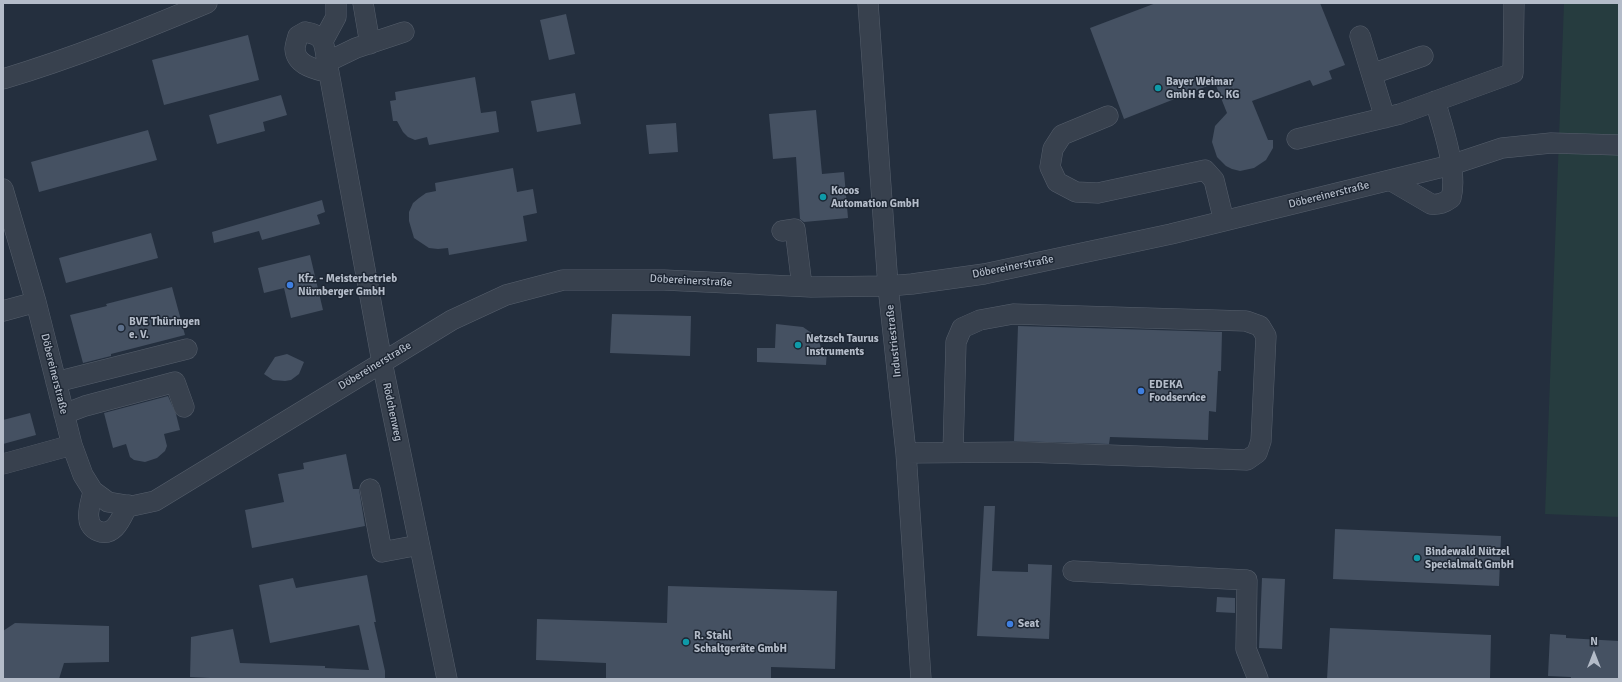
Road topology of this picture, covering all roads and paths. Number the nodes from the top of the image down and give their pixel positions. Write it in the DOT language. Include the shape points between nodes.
graph roads {
  1 [pos="207,3"];
  2 [pos="336,3"];
  3 [pos="363,3"];
  4 [pos="868,3"];
  5 [pos="1514,3"];
  6 [pos="404,32"];
  7 [pos="1360,36"];
  8 [pos="323,41"];
  9 [pos="370,44"];
  10 [pos="1422,56"];
  11 [pos="328,68"];
  12 [pos="1372,74"];
  13 [pos="3,79"];
  14 [pos="1435,101"];
  15 [pos="1108,116"];
  16 [pos="1385,118"];
  17 [pos="1297,139"];
  18 [pos="1619,145"];
  19 [pos="1451,165"];
  20 [pos="1390,180"];
  21 [pos="3,189"];
  22 [pos="6,206"];
  23 [pos="1224,220"];
  24 [pos="782,231"];
  25 [pos="802,286"];
  26 [pos="888,286"];
  27 [pos="36,302"];
  28 [pos="3,311"];
  29 [pos="187,349"];
  30 [pos="382,362"];
  31 [pos="56,382"];
  32 [pos="184,407"];
  33 [pos="64,414"];
  34 [pos="72,445"];
  35 [pos="953,452"];
  36 [pos="906,453"];
  37 [pos="3,464"];
  38 [pos="370,489"];
  39 [pos="93,491"];
  40 [pos="128,505"];
  41 [pos="419,545"];
  42 [pos="1073,571"];
  43 [pos="447,679"];
  44 [pos="921,679"];
  45 [pos="1258,679"];
  1 -- 13 [label="street" via="114,41"];
  2 -- 8 [label="street" via="336,17"];
  3 -- 9 [label="street"];
  4 -- 26 [label="street, Industriestraße"];
  5 -- 14 [label="street" via="1513,73"];
  6 -- 9 [label="street"];
  7 -- 12 [label="street"];
  8 -- 11 [label="street, Rödchenweg"];
  8 -- 11 [label="street" via="315,33 305,32 298,36 295,48 298,59 305,65"];
  9 -- 11 [label="street" via="356,48"];
  10 -- 12 [label="street"];
  11 -- 30 [label="street, Rödchenweg"];
  12 -- 16 [label="street"];
  14 -- 16 [label="street"];
  14 -- 19 [label="street"];
  15 -- 23 [label="street" via="1062,135 1053,149 1050,167 1057,182 1076,192 1098,193 1205,170 1214,180"];
  16 -- 17 [label="street"];
  18 -- 19 [label="street, Döbereinerstraße" via="1551,143 1502,148"];
  19 -- 20 [label="street, Döbereinerstraße"];
  19 -- 20 [label="street" via="1454,189 1451,198 1436,205"];
  20 -- 23 [label="street, Döbereinerstraße"];
  21 -- 22 [label="street, Döbereinerstraße"];
  22 -- 27 [label="street, Döbereinerstraße"];
  23 -- 26 [label="street, Döbereinerstraße" via="984,274"];
  24 -- 25 [label="street" via="795,229"];
  25 -- 26 [label="street, Döbereinerstraße"];
  25 -- 30 [label="street, Döbereinerstraße" via="657,279 563,280 506,294 452,320"];
  26 -- 36 [label="street, Industriestraße"];
  27 -- 28 [label="street"];
  27 -- 31 [label="street, Döbereinerstraße"];
  29 -- 31 [label="street"];
  30 -- 40 [label="street, Döbereinerstraße" via="155,501"];
  30 -- 41 [label="street, Rödchenweg"];
  31 -- 33 [label="street, Döbereinerstraße"];
  32 -- 33 [label="street" via="175,382"];
  33 -- 34 [label="street, Döbereinerstraße"];
  34 -- 37 [label="street"];
  34 -- 39 [label="street, Döbereinerstraße" via="83,475"];
  35 -- 35 [label="street" via="956,342 962,328 980,320 1013,314 1246,321 1260,326 1266,336 1261,441 1257,453 1247,460"];
  35 -- 36 [label="street"];
  36 -- 44 [label="street, Industriestraße"];
  38 -- 41 [label="street" via="382,552"];
  39 -- 40 [label="street, Döbereinerstraße" via="108,502"];
  39 -- 40 [label="street" via="88,514 81,524 98,531 108,532 116,527"];
  41 -- 43 [label="street, Rödchenweg"];
  42 -- 45 [label="street" via="1247,580 1246,649"];
}
